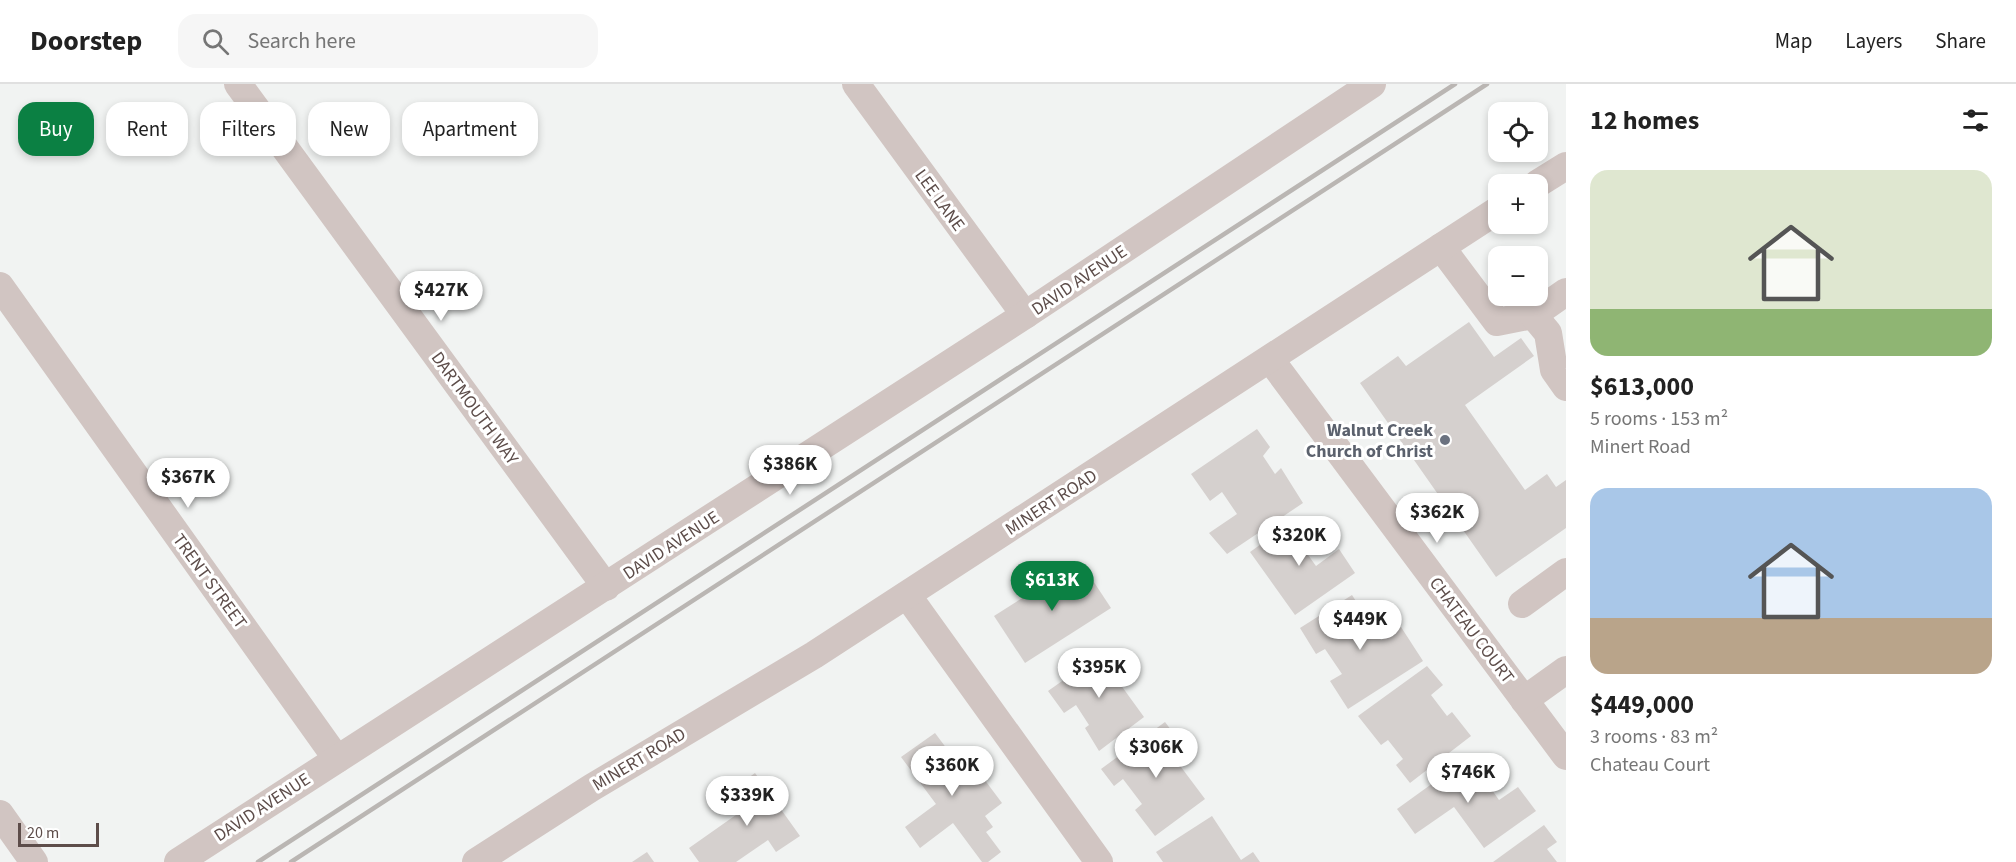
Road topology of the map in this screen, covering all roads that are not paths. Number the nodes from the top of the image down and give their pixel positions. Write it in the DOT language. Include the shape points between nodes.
graph roads {
  1 [pos="238,84"];
  2 [pos="856,84"];
  3 [pos="1372,84"];
  4 [pos="1488,216"];
  5 [pos="1441,247"];
  6 [pos="0,286"];
  7 [pos="1566,292"];
  8 [pos="1025,315"];
  9 [pos="1533,315"];
  10 [pos="1270,359"];
  11 [pos="1566,387"];
  12 [pos="1566,572"];
  13 [pos="606,587"];
  14 [pos="907,595"];
  15 [pos="1522,604"];
  16 [pos="1566,670"];
  17 [pos="1524,700"];
  18 [pos="1566,756"];
  19 [pos="337,759"];
  20 [pos="0,814"];
  21 [pos="34,862"];
  22 [pos="178,862"];
  23 [pos="476,862"];
  24 [pos="1099,862"];
  1 -- 13 [label="street, DARTMOUTH WAY"];
  2 -- 8 [label="street, LEE LANE"];
  3 -- 8 [label="street, DAVID AVENUE"];
  4 -- 5 [label="street, MINERT ROAD"];
  5 -- 9 [label="street" via="1497,322"];
  5 -- 10 [label="street, MINERT ROAD"];
  6 -- 19 [label="street, TRENT STREET"];
  7 -- 9 [label="street"];
  8 -- 13 [label="street, DAVID AVENUE"];
  9 -- 11 [label="street" via="1548,333 1554,370"];
  10 -- 14 [label="street, MINERT ROAD"];
  10 -- 17 [label="street, CHATEAU COURT"];
  12 -- 15 [label="street"];
  13 -- 19 [label="street, DAVID AVENUE"];
  14 -- 23 [label="street, MINERT ROAD"];
  14 -- 24 [label="street"];
  16 -- 17 [label="street"];
  17 -- 18 [label="street, CHATEAU COURT"];
  19 -- 22 [label="street, DAVID AVENUE"];
  20 -- 21 [label="street"];
}
